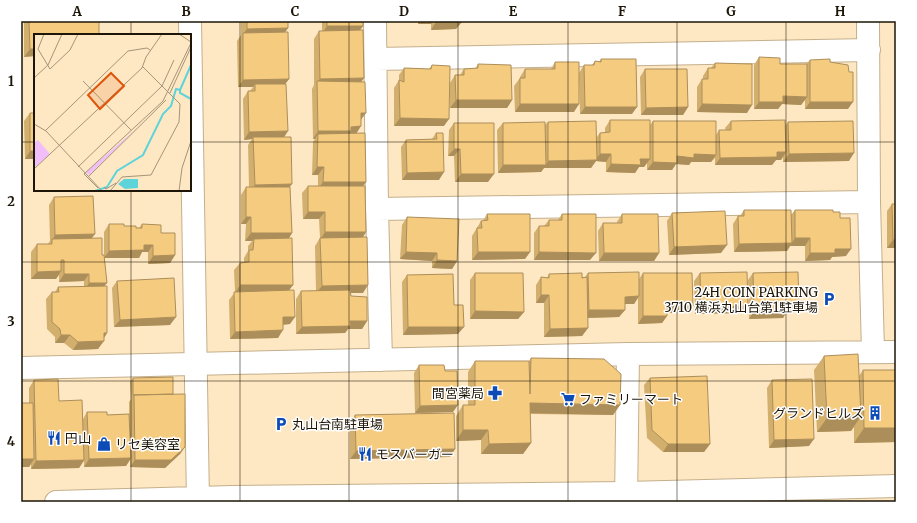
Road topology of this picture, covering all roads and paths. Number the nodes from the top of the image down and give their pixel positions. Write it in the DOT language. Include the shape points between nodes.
graph roads {
  1 [pos="190,21"];
  2 [pos="375,21"];
  3 [pos="868,21"];
  4 [pos="190,34"];
  5 [pos="869,50"];
  6 [pos="376,58"];
  7 [pos="191,78"];
  8 [pos="869,202"];
  9 [pos="377,209"];
  10 [pos="873,351"];
  11 [pos="896,352"];
  12 [pos="628,354"];
  13 [pos="381,360"];
  14 [pos="196,364"];
  15 [pos="21,368"];
  16 [pos="896,486"];
  17 [pos="626,498"];
  18 [pos="198,500"];
  19 [pos="56,502"];
  1 -- 4 [label="street"];
  2 -- 6 [label="street"];
  3 -- 5 [label="street"];
  5 -- 6 [label="street"];
  5 -- 8 [label="street"];
  6 -- 9 [label="street"];
  7 -- 14 [label="street"];
  8 -- 9 [label="street"];
  8 -- 10 [label="street"];
  9 -- 13 [label="street"];
  10 -- 11 [label="street"];
  10 -- 12 [label="street"];
  12 -- 13 [label="street"];
  12 -- 17 [label="street"];
  13 -- 14 [label="street"];
  14 -- 15 [label="street"];
  14 -- 18 [label="street"];
  16 -- 17 [label="street"];
  17 -- 18 [label="street"];
  18 -- 19 [label="street"];
}
